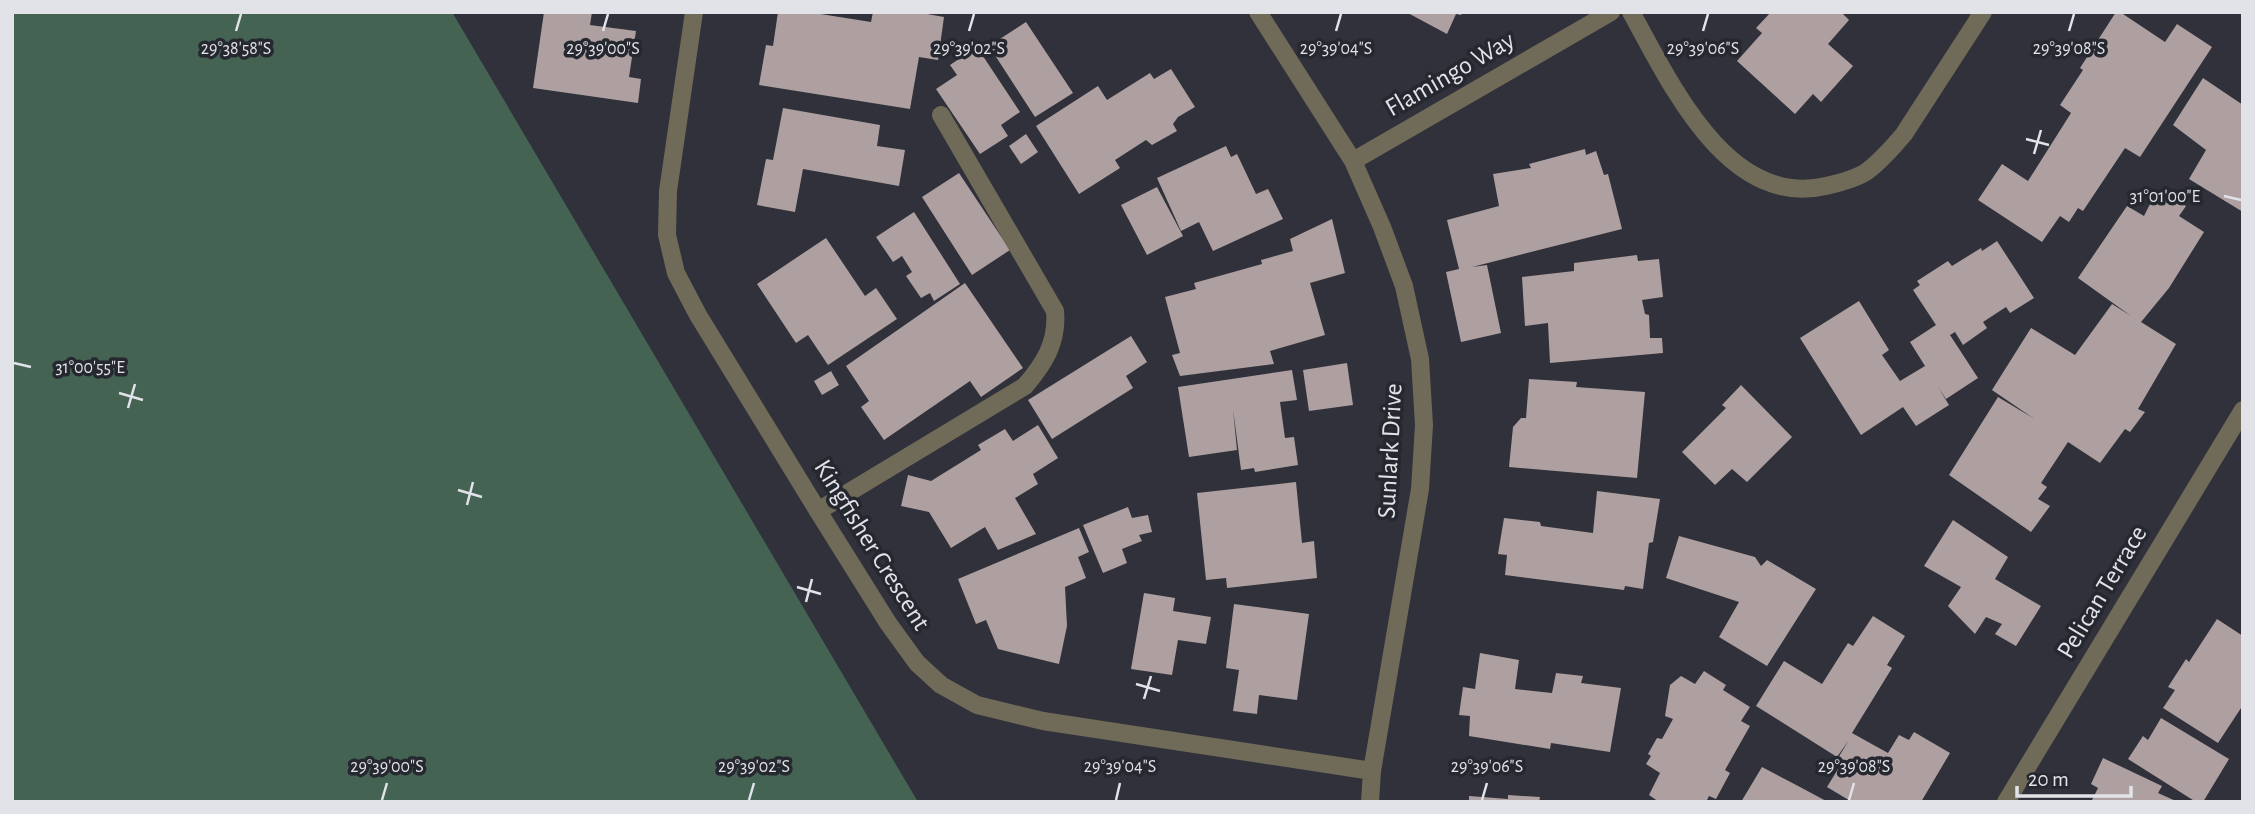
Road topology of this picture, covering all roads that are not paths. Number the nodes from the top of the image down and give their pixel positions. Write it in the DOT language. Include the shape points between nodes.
graph roads {
  1 [pos="694,12"];
  2 [pos="1258,12"];
  3 [pos="1611,12"];
  4 [pos="1631,12"];
  5 [pos="1983,12"];
  6 [pos="941,115"];
  7 [pos="1353,161"];
  8 [pos="2243,410"];
  9 [pos="818,511"];
  10 [pos="1372,771"];
  11 [pos="1370,802"];
  12 [pos="2006,802"];
  1 -- 9 [label="street, Kingfisher Crescent" via="668,191 667,231 676,273"];
  2 -- 7 [label="street, Sunlark Drive"];
  3 -- 7 [label="street, Flamingo Way"];
  4 -- 5 [label="street" via="1683,104 1715,145 1745,170 1778,187 1809,190 1866,172 1889,150"];
  6 -- 9 [label="street" via="1055,312 1056,329 1042,366 1025,386"];
  7 -- 10 [label="street, Sunlark Drive" via="1404,286 1420,359 1424,425 1420,489"];
  8 -- 12 [label="street, Pelican Terrace"];
  9 -- 10 [label="street, Kingfisher Crescent" via="916,663 941,685 977,705 1043,721"];
  10 -- 11 [label="street, Sunlark Drive"];
}
